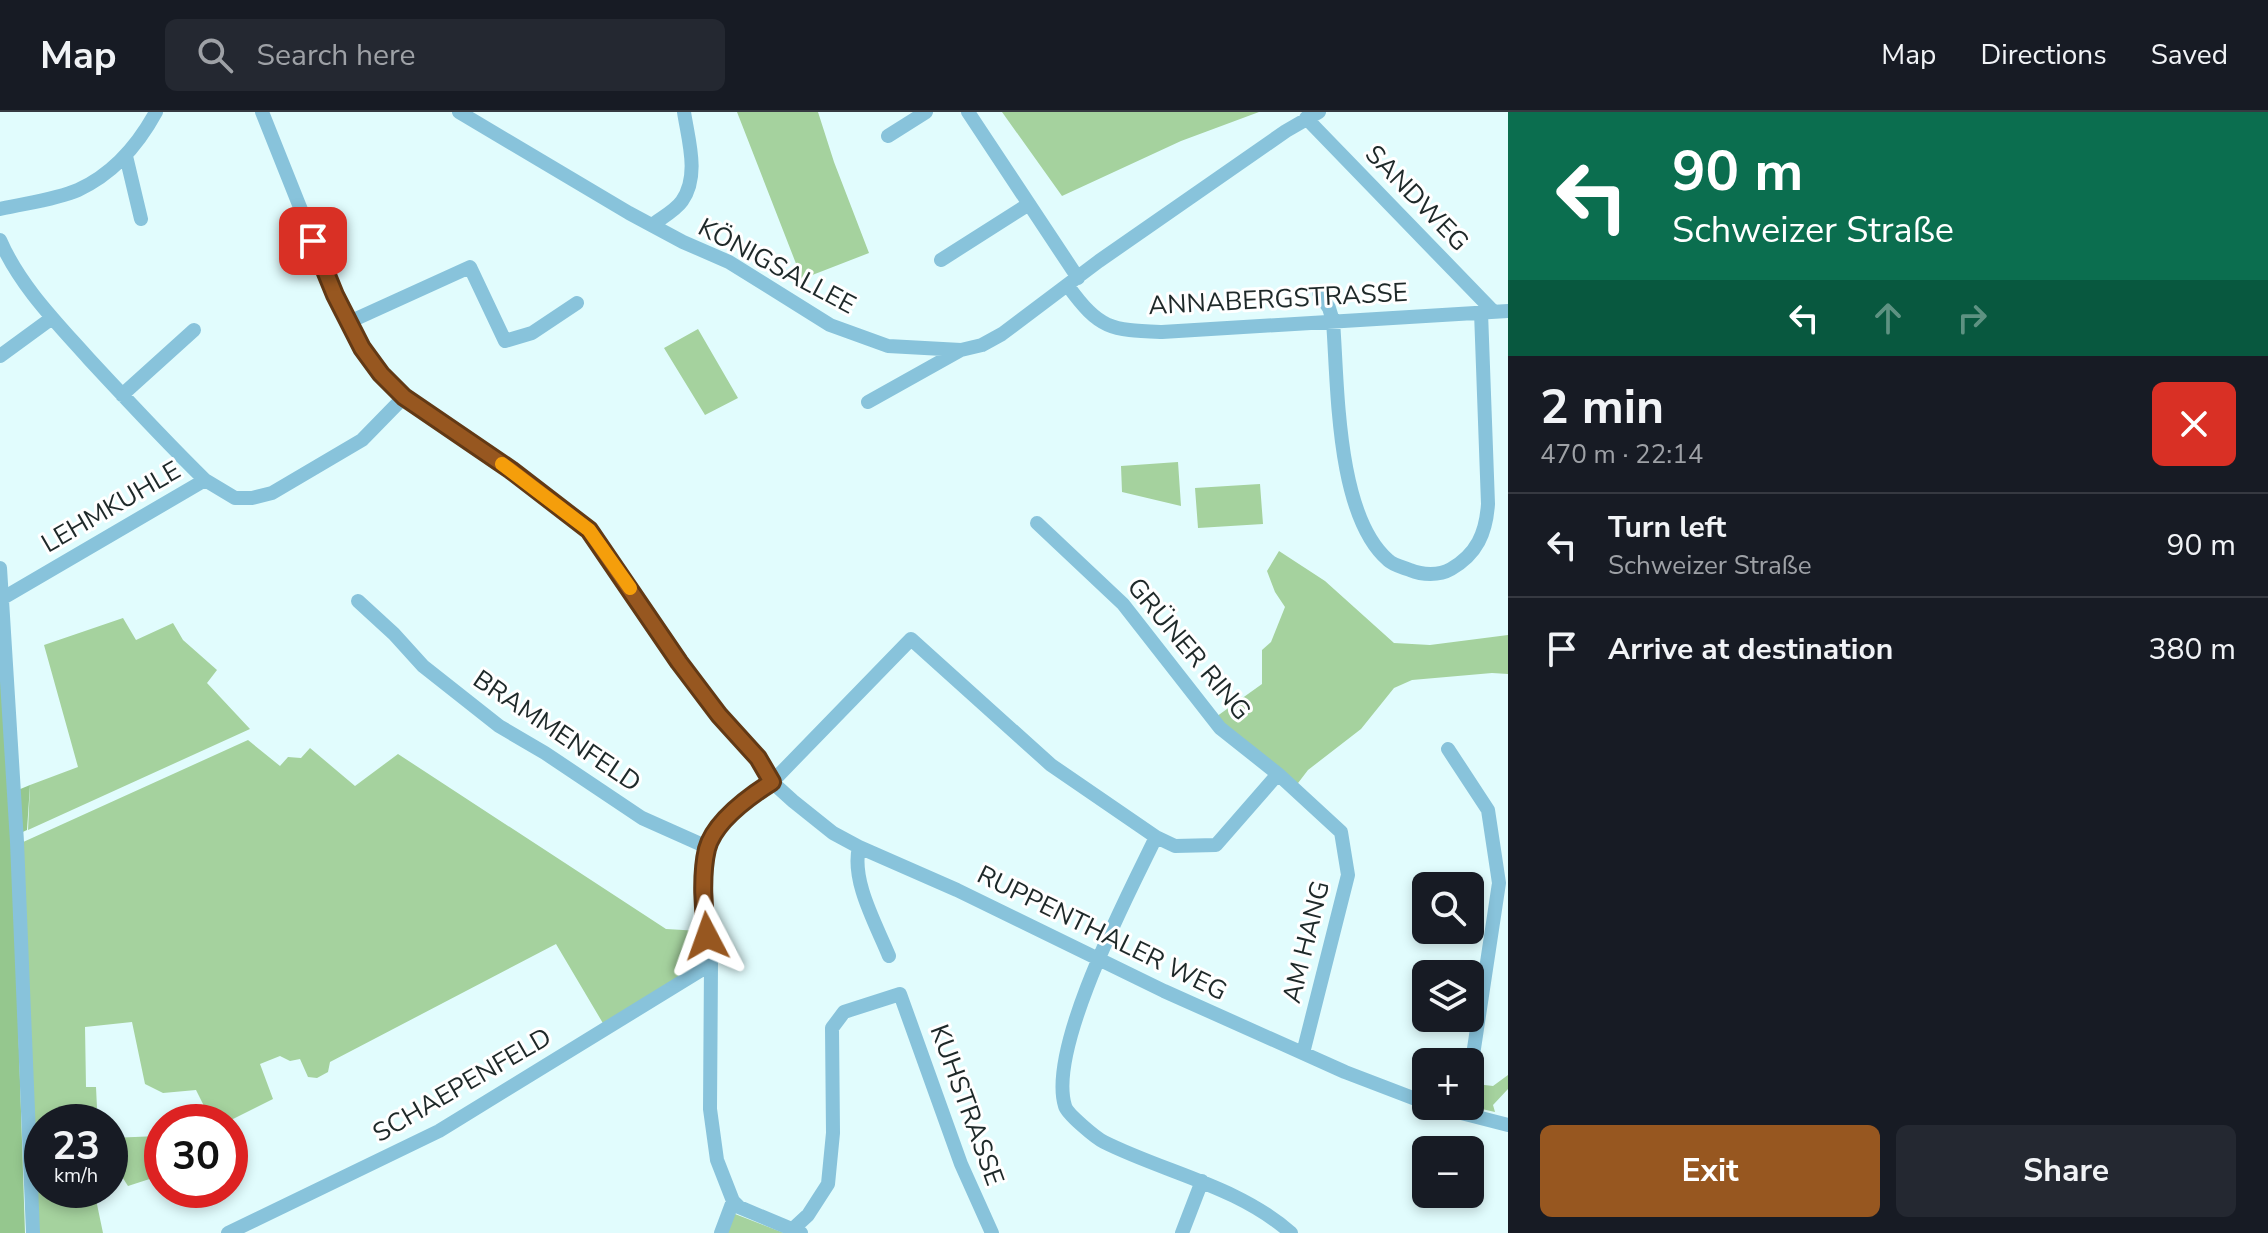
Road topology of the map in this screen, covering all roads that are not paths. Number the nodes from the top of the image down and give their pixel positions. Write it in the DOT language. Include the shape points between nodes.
graph roads {
  1 [pos="156,112"];
  2 [pos="262,112"];
  3 [pos="459,112"];
  4 [pos="684,112"];
  5 [pos="926,112"];
  6 [pos="968,112"];
  7 [pos="1312,115"];
  8 [pos="888,136"];
  9 [pos="126,156"];
  10 [pos="1029,204"];
  11 [pos="0,209"];
  12 [pos="141,219"];
  13 [pos="652,225"];
  14 [pos="0,240"];
  15 [pos="941,260"];
  16 [pos="1073,282"];
  17 [pos="1319,293"];
  18 [pos="577,303"];
  19 [pos="1494,311"];
  20 [pos="52,318"];
  21 [pos="1333,321"];
  22 [pos="349,322"];
  23 [pos="194,330"];
  24 [pos="961,350"];
  25 [pos="0,356"];
  26 [pos="122,395"];
  27 [pos="404,397"];
  28 [pos="868,402"];
  29 [pos="205,480"];
  30 [pos="1037,523"];
  31 [pos="0,568"];
  32 [pos="3,598"];
  33 [pos="358,601"];
  34 [pos="1448,749"];
  35 [pos="1278,774"];
  36 [pos="772,782"];
  37 [pos="1156,837"];
  38 [pos="707,847"];
  39 [pos="859,847"];
  40 [pos="889,956"];
  41 [pos="1099,957"];
  42 [pos="711,964"];
  43 [pos="1474,1048"];
  44 [pos="1303,1053"];
  45 [pos="1412,1097"];
  46 [pos="1484,1117"];
  47 [pos="1508,1125"];
  48 [pos="1202,1181"];
  49 [pos="733,1201"];
  50 [pos="797,1230"];
  51 [pos="33,1233"];
  52 [pos="228,1233"];
  53 [pos="721,1233"];
  54 [pos="992,1233"];
  55 [pos="1182,1233"];
  56 [pos="1291,1233"];
  1 -- 9 [label="street"];
  2 -- 22 [label="street, RUPPENTHALER WEG"];
  3 -- 13 [label="street, KÖNIGSALLEE"];
  4 -- 13 [label="street" via="692,161 688,189 682,201"];
  5 -- 8 [label="street"];
  6 -- 10 [label="street, ANNABERGSTRASSE"];
  7 -- 16 [label="street, KÖNIGSALLEE"];
  7 -- 19 [label="street, SANDWEG"];
  9 -- 11 [label="street" via="77,190"];
  9 -- 12 [label="street"];
  10 -- 15 [label="street"];
  10 -- 16 [label="street, ANNABERGSTRASSE"];
  13 -- 24 [label="street, KÖNIGSALLEE" via="729,262 858,337 888,346"];
  14 -- 20 [label="street" via="11,264"];
  16 -- 21 [label="street, ANNABERGSTRASSE" via="1084,308 1118,330"];
  16 -- 24 [label="street, KÖNIGSALLEE" via="1002,334"];
  17 -- 21 [label="street"];
  18 -- 22 [label="street" via="532,333 505,341 470,267"];
  19 -- 21 [label="street, ANNABERGSTRASSE"];
  19 -- 21 [label="street" via="1486,527 1479,545 1450,570 1423,575 1390,562 1359,518 1344,461"];
  20 -- 25 [label="street"];
  20 -- 26 [label="street"];
  22 -- 27 [label="street, RUPPENTHALER WEG" via="381,374"];
  23 -- 26 [label="street"];
  24 -- 28 [label="street"];
  26 -- 29 [label="street"];
  27 -- 29 [label="street, LEHMKUHLE" via="362,440 272,493 235,498"];
  27 -- 36 [label="street, RUPPENTHALER WEG" via="589,530 679,662"];
  29 -- 32 [label="street, LEHMKUHLE"];
  30 -- 35 [label="street, GRÜNER RING" via="1123,604 1220,728"];
  31 -- 32 [label="street"];
  32 -- 51 [label="street"];
  33 -- 38 [label="street, BRAMMENFELD" via="423,666 499,726 642,818"];
  34 -- 43 [label="street" via="1488,810 1499,883"];
  35 -- 37 [label="street" via="1216,845 1175,846"];
  35 -- 44 [label="street, AM HANG" via="1341,832 1348,875"];
  36 -- 37 [label="street" via="911,639 1051,765"];
  36 -- 38 [label="street" via="743,800"];
  36 -- 39 [label="street, RUPPENTHALER WEG" via="833,833"];
  37 -- 41 [label="street"];
  38 -- 42 [label="street" via="703,909"];
  39 -- 40 [label="street" via="860,877"];
  39 -- 41 [label="street, RUPPENTHALER WEG"];
  41 -- 44 [label="street, RUPPENTHALER WEG"];
  41 -- 48 [label="street" via="1063,1060 1065,1109 1102,1141"];
  42 -- 49 [label="street" via="710,1109 717,1160"];
  42 -- 52 [label="street, SCHAEPENFELD" via="439,1131"];
  44 -- 45 [label="street, RUPPENTHALER WEG"];
  46 -- 47 [label="street"];
  48 -- 55 [label="street"];
  48 -- 56 [label="street" via="1275,1219"];
  49 -- 50 [label="street"];
  49 -- 53 [label="street"];
  50 -- 54 [label="street, KUHSTRASSE" via="828,1184 832,1028 844,1012 900,994 961,1164"];
}
